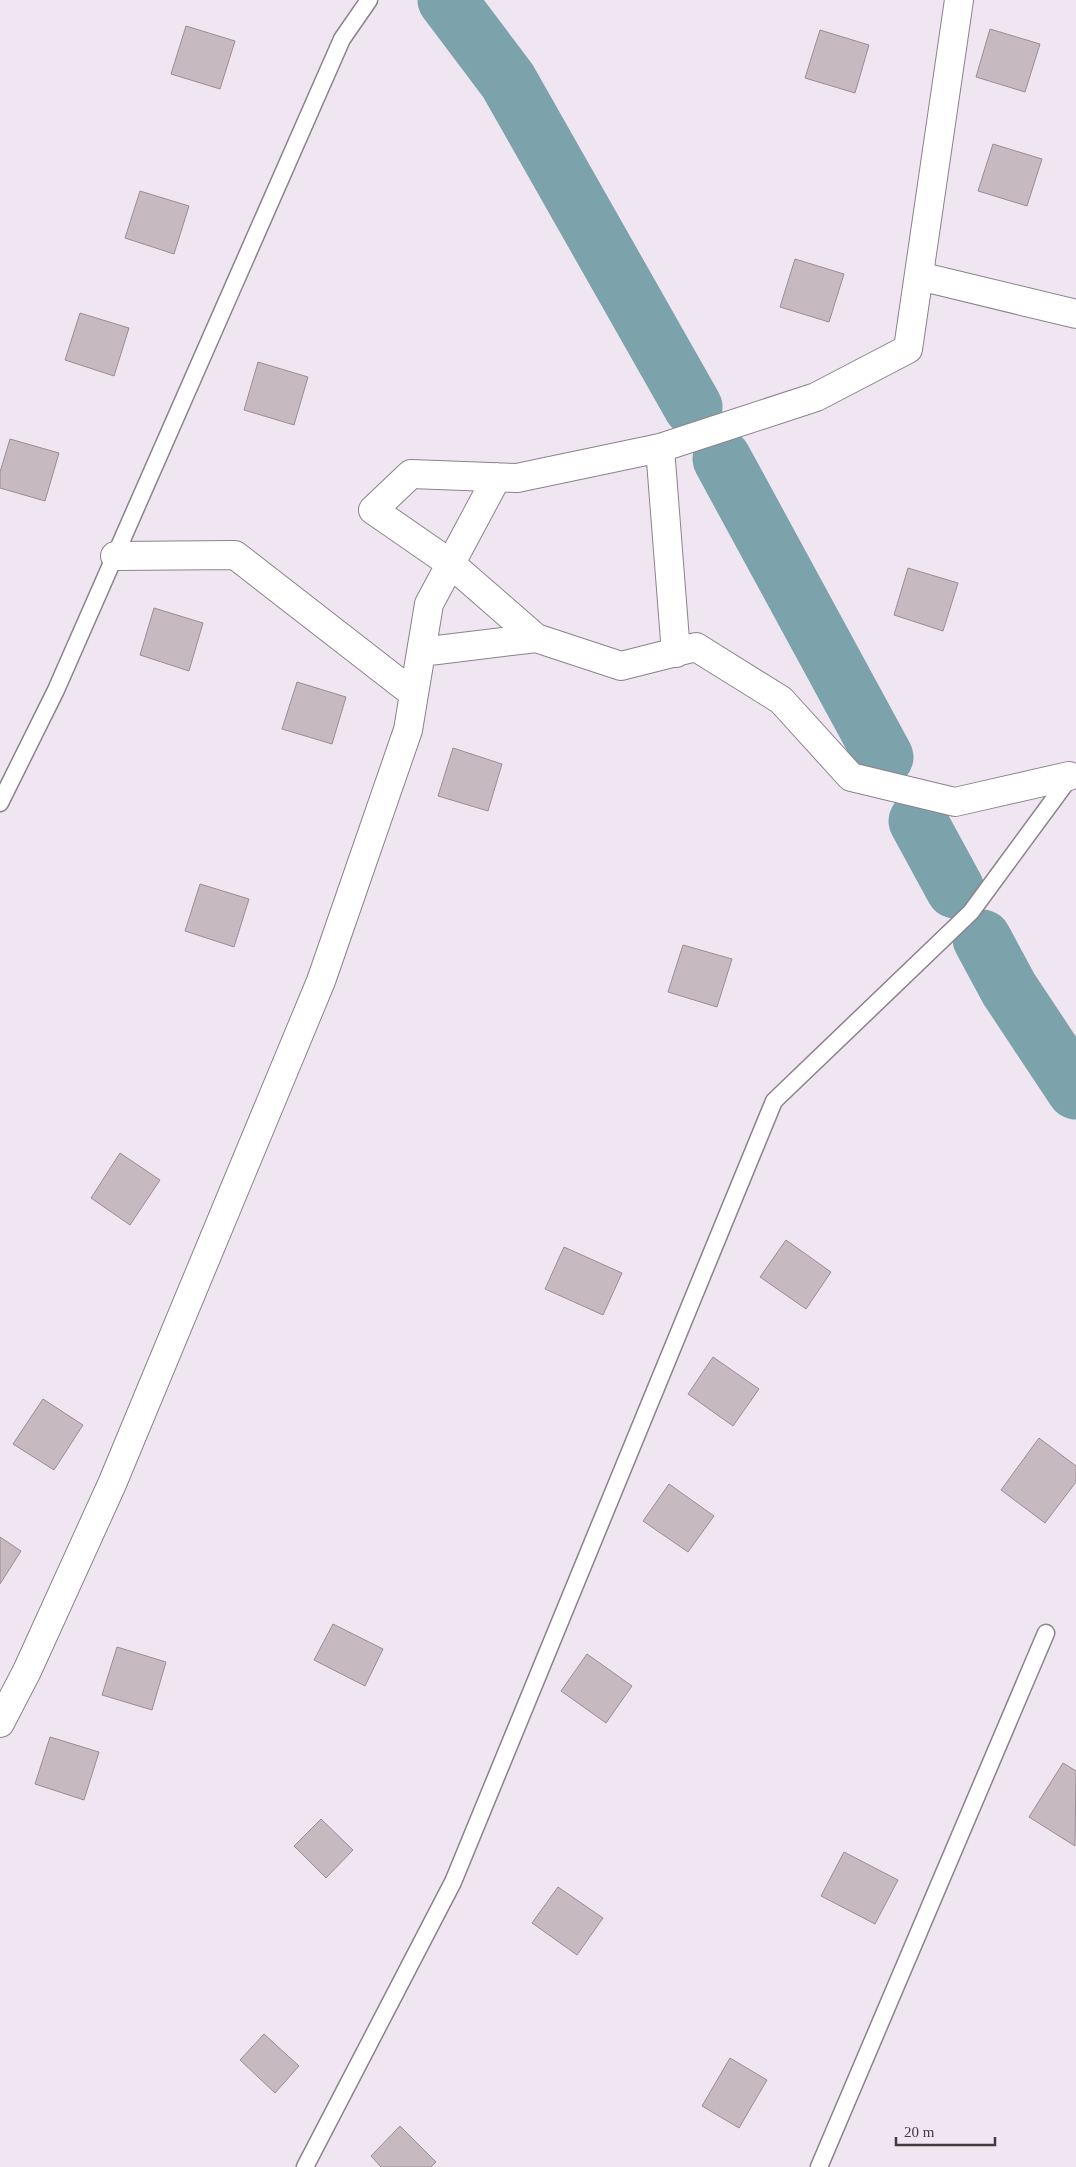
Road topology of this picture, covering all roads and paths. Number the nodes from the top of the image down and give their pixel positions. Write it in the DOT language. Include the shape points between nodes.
graph roads {
  1 [pos="369,0"];
  2 [pos="959,0"];
  3 [pos="919,276"];
  4 [pos="1076,314"];
  5 [pos="660,448"];
  6 [pos="497,477"];
  7 [pos="114,556"];
  8 [pos="451,564"];
  9 [pos="536,638"];
  10 [pos="421,652"];
  11 [pos="676,653"];
  12 [pos="414,694"];
  13 [pos="1073,776"];
  14 [pos="0,803"];
  15 [pos="1046,1633"];
  16 [pos="0,1723"];
  17 [pos="305,2167"];
  18 [pos="818,2167"];
  1 -- 7 [label="lane" via="342,39"];
  2 -- 3 [label="street"];
  3 -- 4 [label="street"];
  3 -- 5 [label="street" via="908,349 816,396"];
  5 -- 6 [label="street" via="517,478"];
  5 -- 11 [label="street"];
  6 -- 8 [label="street"];
  6 -- 8 [label="street" via="411,474 373,510"];
  7 -- 12 [label="street" via="235,555"];
  7 -- 14 [label="lane" via="56,690"];
  8 -- 9 [label="street"];
  8 -- 10 [label="street" via="429,604"];
  9 -- 10 [label="street"];
  9 -- 11 [label="street" via="621,666"];
  10 -- 12 [label="street"];
  11 -- 13 [label="street" via="696,647 781,700 851,777 955,802"];
  12 -- 16 [label="street" via="408,730 321,981 112,1484"];
  13 -- 17 [label="lane" via="970,912 774,1101 453,1882"];
  15 -- 18 [label="lane"];
}
